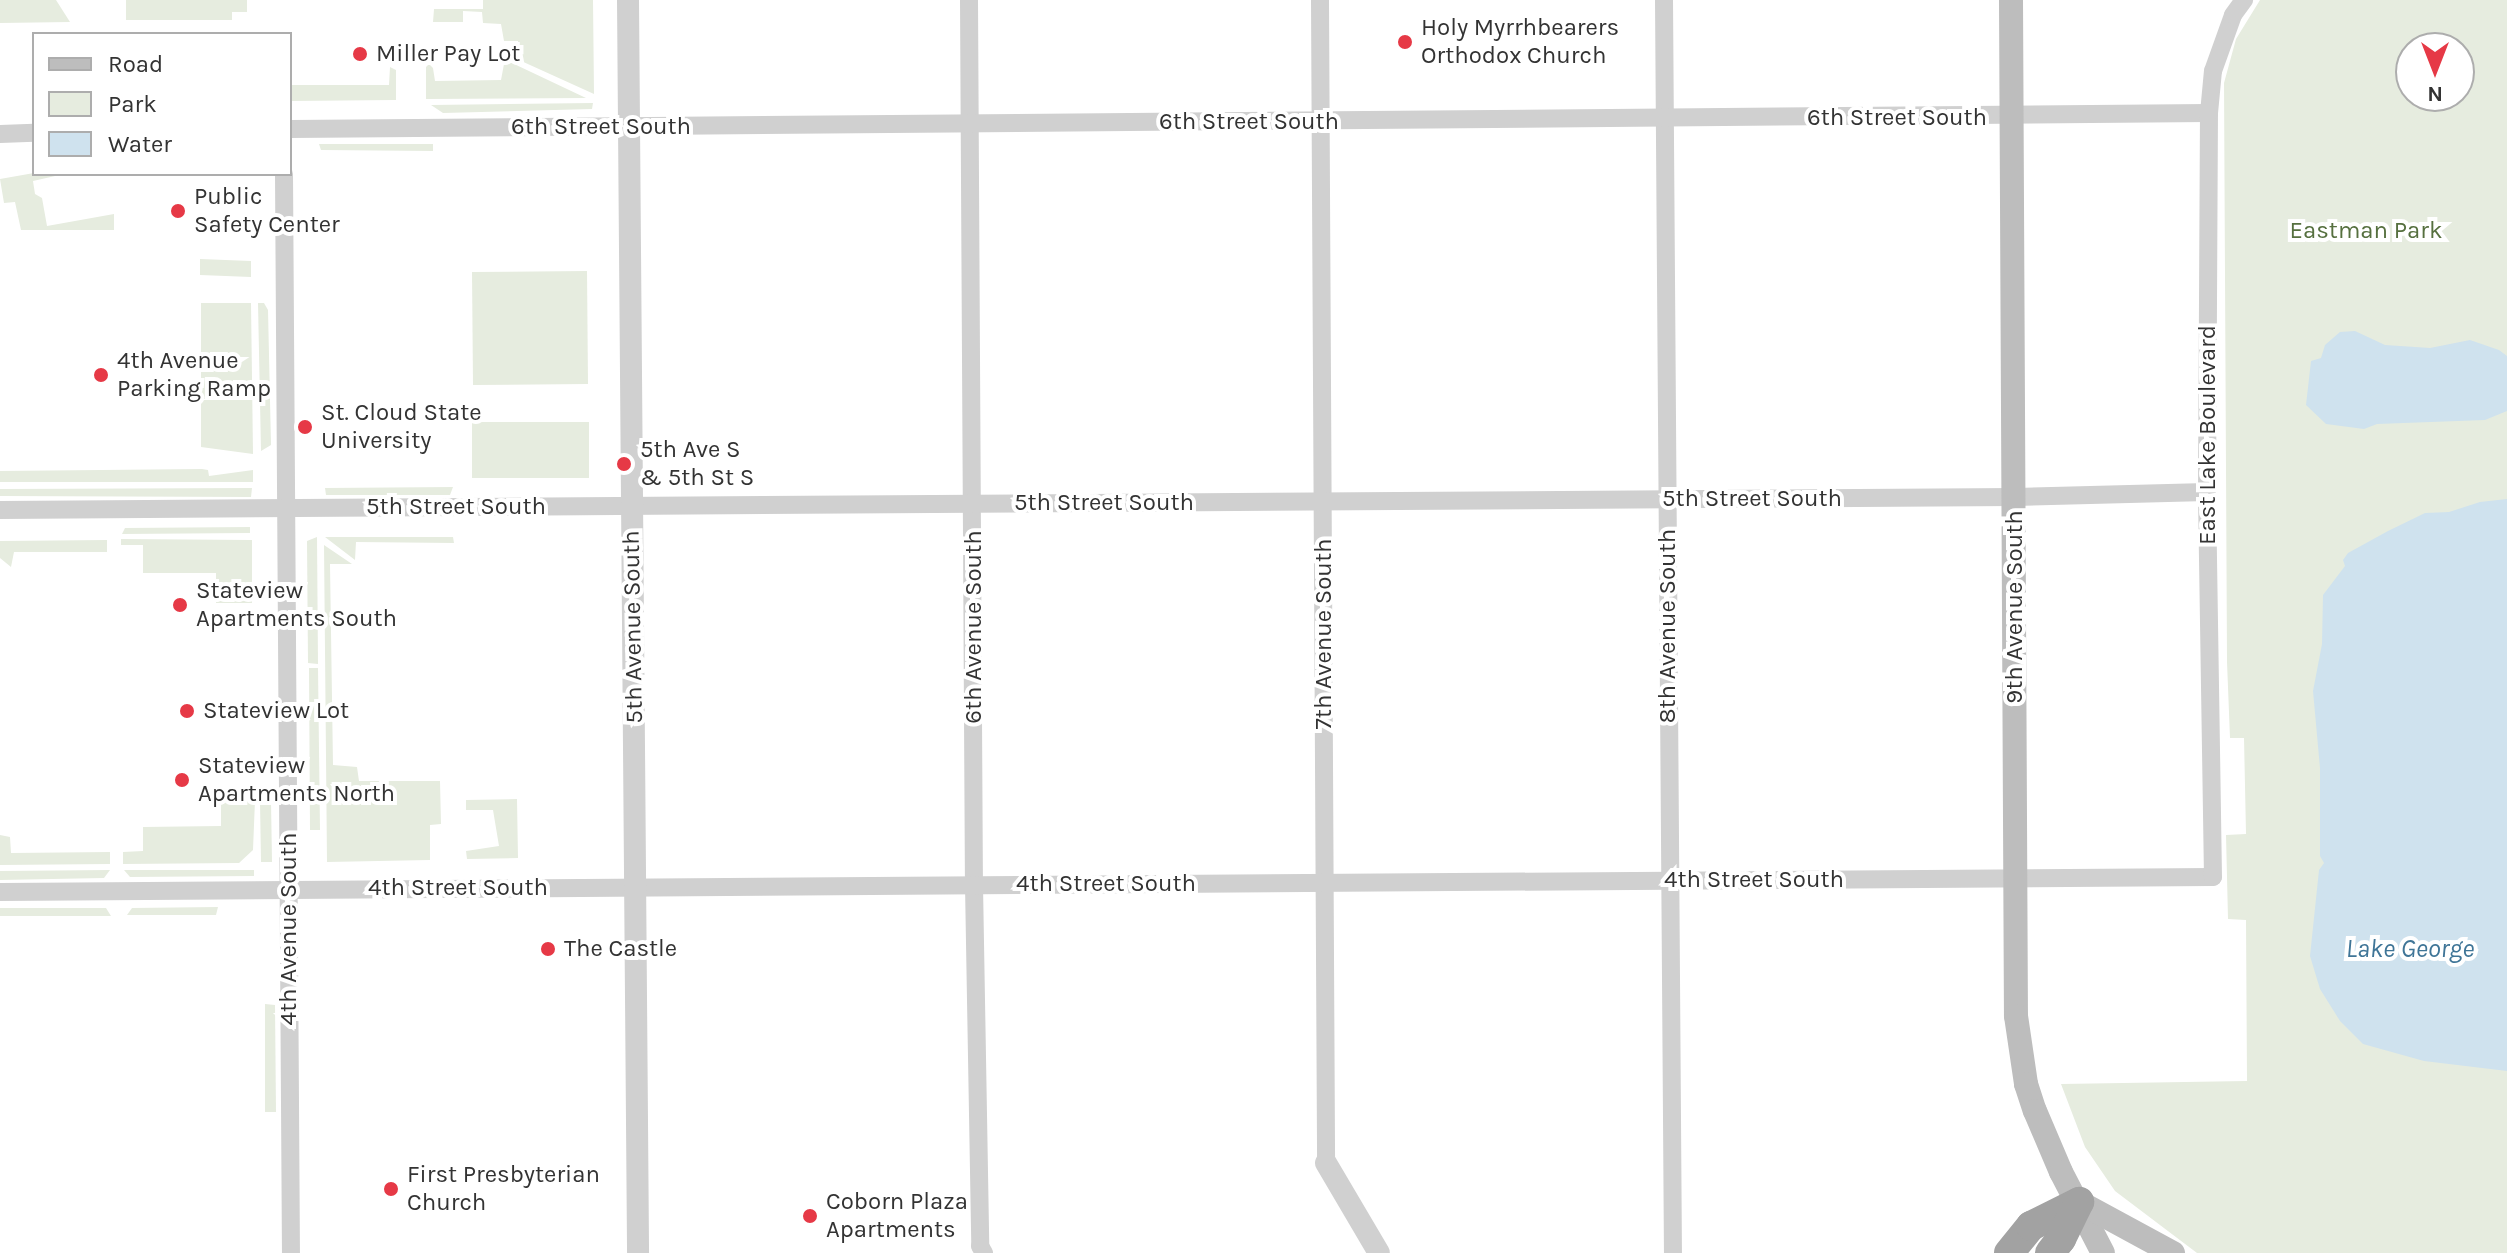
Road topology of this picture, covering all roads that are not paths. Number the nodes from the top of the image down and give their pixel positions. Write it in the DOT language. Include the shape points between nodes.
graph roads {
  1 [pos="628,0"];
  2 [pos="969,0"];
  3 [pos="1320,0"];
  4 [pos="1664,0"];
  5 [pos="2011,0"];
  6 [pos="2244,0"];
  7 [pos="2209,113"];
  8 [pos="2012,117"];
  9 [pos="1664,119"];
  10 [pos="1321,122"];
  11 [pos="971,124"];
  12 [pos="630,127"];
  13 [pos="292,129"];
  14 [pos="32,133"];
  15 [pos="0,134"];
  16 [pos="284,176"];
  17 [pos="2207,492"];
  18 [pos="2016,497"];
  19 [pos="1667,499"];
  20 [pos="1324,502"];
  21 [pos="974,504"];
  22 [pos="631,506"];
  23 [pos="288,509"];
  24 [pos="0,510"];
  25 [pos="2213,877"];
  26 [pos="2015,878"];
  27 [pos="1670,880"];
  28 [pos="1324,883"];
  29 [pos="974,885"];
  30 [pos="636,887"];
  31 [pos="289,889"];
  32 [pos="0,892"];
  33 [pos="1326,1163"];
  34 [pos="2079,1202"];
  35 [pos="291,1253"];
  36 [pos="638,1253"];
  37 [pos="984,1253"];
  38 [pos="1379,1253"];
  39 [pos="1673,1253"];
  40 [pos="2009,1253"];
  41 [pos="2050,1253"];
  42 [pos="2103,1253"];
  43 [pos="2173,1253"];
  1 -- 12 [label="street, 5th Avenue South"];
  2 -- 11 [label="street, 6th Avenue South"];
  3 -- 10 [label="street, 7th Avenue South"];
  4 -- 9 [label="street, 8th Avenue South"];
  5 -- 8 [label="main road, 9th Avenue South"];
  6 -- 7 [label="street, East Lake Boulevard" via="2213,71"];
  7 -- 8 [label="street, 6th Street South"];
  7 -- 17 [label="street, East Lake Boulevard"];
  8 -- 9 [label="street, 6th Street South"];
  8 -- 18 [label="main road, 9th Avenue South"];
  9 -- 10 [label="street, 6th Street South"];
  9 -- 19 [label="street, 8th Avenue South"];
  10 -- 11 [label="street, 6th Street South"];
  10 -- 20 [label="street, 7th Avenue South"];
  11 -- 12 [label="street, 6th Street South"];
  11 -- 21 [label="street, 6th Avenue South"];
  12 -- 13 [label="street, 6th Street South"];
  12 -- 22 [label="street, 5th Avenue South"];
  14 -- 15 [label="street"];
  16 -- 23 [label="street, 4th Avenue South"];
  17 -- 18 [label="street, 5th Street South"];
  17 -- 25 [label="street, East Lake Boulevard"];
  18 -- 19 [label="street, 5th Street South"];
  18 -- 26 [label="main road, 9th Avenue South"];
  19 -- 20 [label="street, 5th Street South"];
  19 -- 27 [label="street, 8th Avenue South"];
  20 -- 21 [label="street, 5th Street South"];
  20 -- 28 [label="street, 7th Avenue South"];
  21 -- 22 [label="street, 5th Street South"];
  21 -- 29 [label="street, 6th Avenue South"];
  22 -- 23 [label="street, 5th Street South"];
  22 -- 30 [label="street, 5th Avenue South"];
  23 -- 24 [label="street, 5th Street South"];
  23 -- 31 [label="street, 4th Avenue South"];
  25 -- 26 [label="street, 4th Street South"];
  26 -- 27 [label="street, 4th Street South"];
  26 -- 34 [label="main road, 9th Avenue South" via="2016,1016 2026,1084 2061,1172"];
  27 -- 28 [label="street, 4th Street South"];
  27 -- 39 [label="street, 8th Avenue South"];
  28 -- 29 [label="street, 4th Street South"];
  28 -- 33 [label="street, 7th Avenue South"];
  29 -- 30 [label="street, 4th Street South"];
  29 -- 37 [label="street, 6th Avenue South"];
  30 -- 31 [label="street, 4th Street South"];
  30 -- 36 [label="street, 5th Avenue South"];
  31 -- 32 [label="street, 4th Street South"];
  31 -- 35 [label="street, 4th Avenue South"];
  33 -- 38 [label="street, 7th Avenue South"];
  34 -- 40 [label="highway" via="2031,1226"];
  34 -- 41 [label="highway"];
  34 -- 42 [label="main road, 9th Avenue South"];
  34 -- 43 [label="main road"];
}
